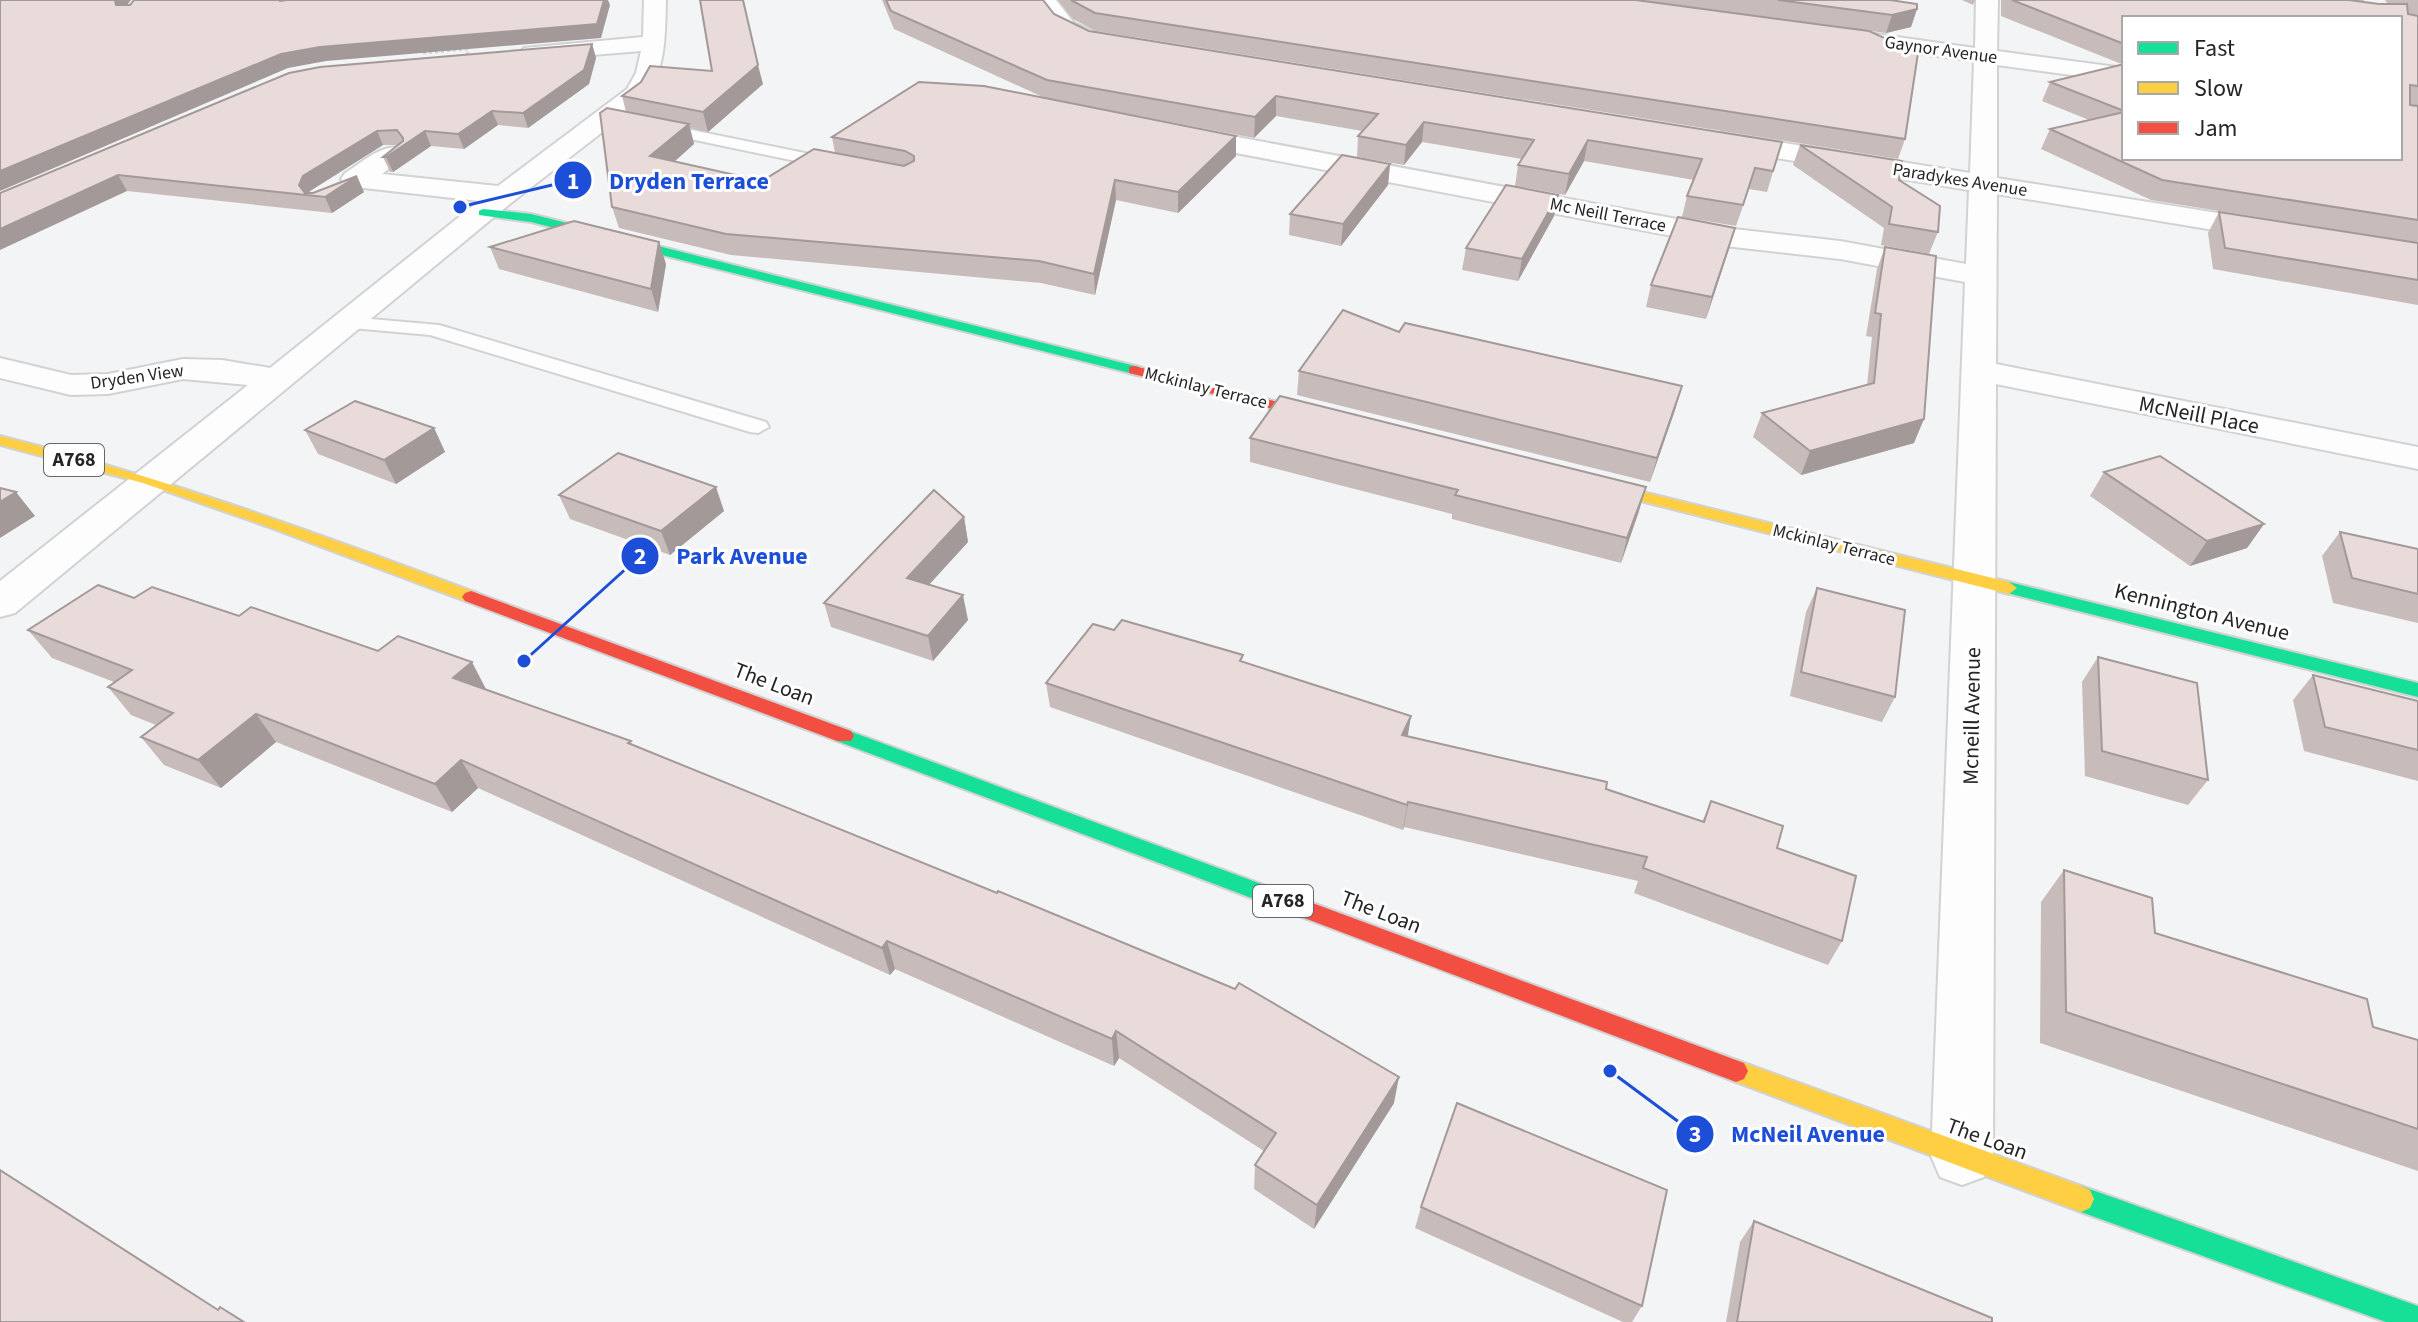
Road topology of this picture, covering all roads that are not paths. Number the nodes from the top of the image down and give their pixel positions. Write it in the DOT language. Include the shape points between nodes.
graph roads {
  1 [pos="655,0"];
  2 [pos="1045,0"];
  3 [pos="1987,0"];
  4 [pos="1816,33"];
  5 [pos="652,43"];
  6 [pos="1123,45"];
  7 [pos="1987,56"];
  8 [pos="467,59"];
  9 [pos="2122,75"];
  10 [pos="629,123"];
  11 [pos="1146,128"];
  12 [pos="1702,138"];
  13 [pos="394,154"];
  14 [pos="849,167"];
  15 [pos="1984,184"];
  16 [pos="493,204"];
  17 [pos="2294,234"];
  18 [pos="1983,276"];
  19 [pos="348,323"];
  20 [pos="0,368"];
  21 [pos="1980,371"];
  22 [pos="275,379"];
  23 [pos="1345,423"];
  24 [pos="758,427"];
  25 [pos="0,440"];
  26 [pos="2418,458"];
  27 [pos="148,480"];
  28 [pos="1575,480"];
  29 [pos="1975,581"];
  30 [pos="0,603"];
  31 [pos="2418,690"];
  32 [pos="1962,1156"];
  33 [pos="2418,1320"];
  1 -- 5 [label="street"];
  2 -- 6 [label="street" via="1070,33"];
  3 -- 7 [label="street"];
  4 -- 7 [label="street, Gaynor Avenue"];
  5 -- 8 [label="street"];
  5 -- 10 [label="street" via="651,69"];
  7 -- 9 [label="street, Gaynor Avenue"];
  7 -- 15 [label="street"];
  10 -- 14 [label="lane"];
  10 -- 16 [label="street"];
  11 -- 18 [label="street, Mc Neill Terrace" via="1725,237 1840,250"];
  12 -- 15 [label="street, Paradykes Avenue"];
  13 -- 16 [label="street" via="344,186"];
  15 -- 17 [label="street, Paradykes Avenue"];
  15 -- 18 [label="street"];
  16 -- 19 [label="street"];
  16 -- 23 [label="main road, Mckinlay Terrace" via="531,218"];
  18 -- 21 [label="street, Mcneill Avenue"];
  19 -- 22 [label="street"];
  19 -- 24 [label="lane" via="432,329"];
  20 -- 22 [label="street, Dryden View" via="71,385 108,384 183,369"];
  21 -- 26 [label="street, McNeill Place"];
  21 -- 29 [label="street, Mcneill Avenue"];
  22 -- 27 [label="street"];
  25 -- 27 [label="main road, A768"];
  27 -- 30 [label="street"];
  27 -- 32 [label="main road, The Loan / A768"];
  28 -- 29 [label="main road, Mckinlay Terrace"];
  29 -- 31 [label="main road, Kennington Avenue"];
  29 -- 32 [label="street, Mcneill Avenue"];
  32 -- 33 [label="main road, The Loan / A768"];
}
